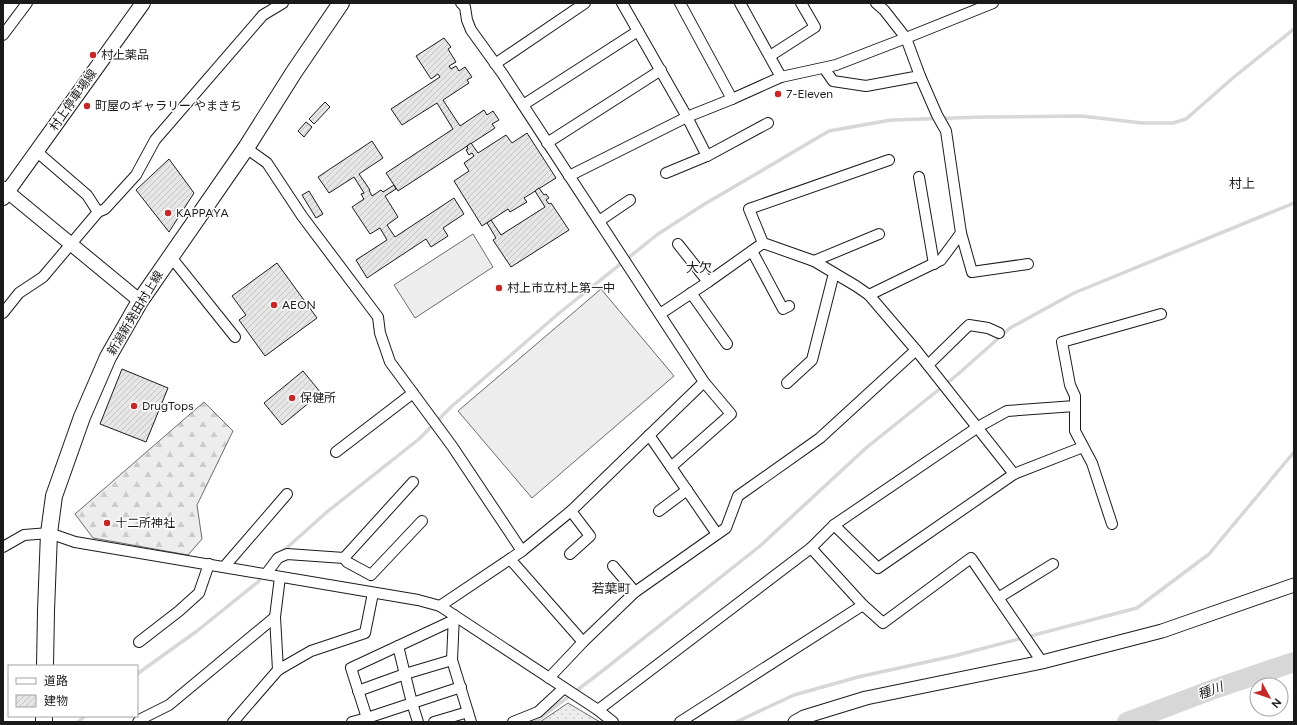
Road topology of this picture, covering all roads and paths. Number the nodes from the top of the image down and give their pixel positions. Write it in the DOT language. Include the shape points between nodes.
graph roads {
  1 [pos="27,3"];
  2 [pos="143,3"];
  3 [pos="283,3"];
  4 [pos="340,3"];
  5 [pos="585,3"];
  6 [pos="622,3"];
  7 [pos="680,3"];
  8 [pos="740,3"];
  9 [pos="801,3"];
  10 [pos="876,3"];
  11 [pos="993,3"];
  12 [pos="466,4"];
  13 [pos="638,31"];
  14 [pos="3,35"];
  15 [pos="906,38"];
  16 [pos="770,56"];
  17 [pos="495,64"];
  18 [pos="824,68"];
  19 [pos="661,70"];
  20 [pos="920,76"];
  21 [pos="781,78"];
  22 [pos="732,100"];
  23 [pos="522,105"];
  24 [pos="687,117"];
  25 [pos="768,123"];
  26 [pos="547,143"];
  27 [pos="246,148"];
  28 [pos="36,151"];
  29 [pos="707,156"];
  30 [pos="889,160"];
  31 [pos="666,173"];
  32 [pos="569,176"];
  33 [pos="919,178"];
  34 [pos="4,192"];
  35 [pos="630,200"];
  36 [pos="98,212"];
  37 [pos="599,220"];
  38 [pos="961,233"];
  39 [pos="879,234"];
  40 [pos="763,242"];
  41 [pos="70,244"];
  42 [pos="678,244"];
  43 [pos="752,251"];
  44 [pos="170,257"];
  45 [pos="814,261"];
  46 [pos="934,264"];
  47 [pos="1028,264"];
  48 [pos="834,273"];
  49 [pos="708,282"];
  50 [pos="691,293"];
  51 [pos="869,295"];
  52 [pos="140,301"];
  53 [pos="789,306"];
  54 [pos="3,312"];
  55 [pos="660,314"];
  56 [pos="1161,314"];
  57 [pos="999,334"];
  58 [pos="235,337"];
  59 [pos="727,344"];
  60 [pos="916,350"];
  61 [pos="928,365"];
  62 [pos="704,382"];
  63 [pos="787,383"];
  64 [pos="413,393"];
  65 [pos="1075,406"];
  66 [pos="978,427"];
  67 [pos="649,435"];
  68 [pos="1083,447"];
  69 [pos="336,452"];
  70 [pos="672,467"];
  71 [pos="1014,474"];
  72 [pos="414,482"];
  73 [pos="687,490"];
  74 [pos="287,494"];
  75 [pos="571,511"];
  76 [pos="659,511"];
  77 [pos="422,522"];
  78 [pos="1112,524"];
  79 [pos="834,525"];
  80 [pos="49,533"];
  81 [pos="717,534"];
  82 [pos="3,547"];
  83 [pos="811,548"];
  84 [pos="522,551"];
  85 [pos="570,554"];
  86 [pos="344,558"];
  87 [pos="510,560"];
  88 [pos="209,564"];
  89 [pos="1053,564"];
  90 [pos="613,566"];
  91 [pos="224,567"];
  92 [pos="266,574"];
  93 [pos="280,577"];
  94 [pos="1294,585"];
  95 [pos="635,592"];
  96 [pos="373,593"];
  97 [pos="998,598"];
  98 [pos="863,605"];
  99 [pos="440,606"];
  100 [pos="275,617"];
  101 [pos="454,618"];
  102 [pos="139,642"];
  103 [pos="583,642"];
  104 [pos="398,646"];
  105 [pos="452,660"];
  106 [pos="1042,662"];
  107 [pos="45,665"];
  108 [pos="278,670"];
  109 [pos="405,674"];
  110 [pos="549,678"];
  111 [pos="461,687"];
  112 [pos="564,688"];
  113 [pos="358,691"];
  114 [pos="412,703"];
  115 [pos="598,710"];
  116 [pos="468,712"];
  117 [pos="367,718"];
  118 [pos="138,722"];
  119 [pos="233,722"];
  120 [pos="352,722"];
  121 [pos="418,722"];
  122 [pos="434,722"];
  123 [pos="471,722"];
  124 [pos="513,722"];
  125 [pos="613,722"];
  126 [pos="680,722"];
  127 [pos="795,722"];
  1 -- 14 [label="street"];
  2 -- 28 [label="main road, 村上停車場線"];
  3 -- 36 [label="street" via="262,15 155,140 136,175 105,209"];
  4 -- 27 [label="main road, 新潟新発田村上線"];
  5 -- 17 [label="street"];
  6 -- 13 [label="street"];
  7 -- 22 [label="street"];
  8 -- 16 [label="street"];
  9 -- 16 [label="street" via="815,28"];
  10 -- 15 [label="street"];
  11 -- 15 [label="street"];
  12 -- 17 [label="street" via="467,20 471,30"];
  13 -- 19 [label="street"];
  13 -- 23 [label="street"];
  15 -- 18 [label="street"];
  15 -- 20 [label="street"];
  16 -- 21 [label="street"];
  17 -- 23 [label="street"];
  18 -- 20 [label="street" via="833,82 866,86"];
  18 -- 21 [label="street"];
  19 -- 24 [label="street"];
  19 -- 26 [label="street"];
  20 -- 38 [label="street" via="946,131"];
  21 -- 22 [label="street"];
  22 -- 24 [label="street"];
  23 -- 26 [label="street"];
  24 -- 29 [label="street"];
  24 -- 32 [label="street"];
  25 -- 29 [label="street"];
  26 -- 32 [label="street"];
  27 -- 44 [label="main road, 新潟新発田村上線"];
  27 -- 64 [label="street" via="267,163 302,216 378,318 380,333 390,362"];
  28 -- 34 [label="main road, 村上停車場線"];
  28 -- 36 [label="street" via="87,195"];
  29 -- 31 [label="street"];
  30 -- 40 [label="street" via="749,209"];
  32 -- 37 [label="street"];
  33 -- 46 [label="street"];
  34 -- 41 [label="street"];
  35 -- 37 [label="street"];
  36 -- 41 [label="street"];
  37 -- 55 [label="street"];
  38 -- 46 [label="street" via="941,260"];
  38 -- 47 [label="street" via="972,272"];
  39 -- 45 [label="street"];
  40 -- 43 [label="street"];
  40 -- 45 [label="street"];
  41 -- 52 [label="street"];
  41 -- 54 [label="street" via="43,277 19,293"];
  42 -- 49 [label="street"];
  43 -- 49 [label="street"];
  43 -- 53 [label="street" via="783,309"];
  44 -- 52 [label="main road, 新潟新発田村上線"];
  44 -- 58 [label="street"];
  45 -- 48 [label="street"];
  46 -- 51 [label="street"];
  48 -- 51 [label="street"];
  48 -- 63 [label="street" via="812,360"];
  49 -- 50 [label="street"];
  50 -- 55 [label="street"];
  50 -- 59 [label="street"];
  51 -- 60 [label="street"];
  52 -- 80 [label="main road, 新潟新発田村上線" via="108,357 82,417 54,496"];
  55 -- 62 [label="street"];
  56 -- 65 [label="street" via="1062,342"];
  57 -- 61 [label="street" via="988,328 968,324"];
  60 -- 61 [label="street"];
  60 -- 81 [label="street" via="820,438 738,496 726,528"];
  61 -- 66 [label="street"];
  62 -- 67 [label="street"];
  62 -- 70 [label="street" via="730,414"];
  64 -- 69 [label="street"];
  64 -- 84 [label="street" via="452,446"];
  65 -- 66 [label="street" via="1007,412"];
  65 -- 68 [label="street" via="1075,432"];
  66 -- 71 [label="street"];
  66 -- 79 [label="street"];
  67 -- 70 [label="street"];
  67 -- 75 [label="street"];
  68 -- 71 [label="street"];
  68 -- 78 [label="street" via="1092,463"];
  70 -- 73 [label="street"];
  71 -- 79 [label="street" via="878,568"];
  72 -- 86 [label="street"];
  73 -- 76 [label="street"];
  73 -- 81 [label="street"];
  74 -- 91 [label="street"];
  75 -- 84 [label="street"];
  75 -- 85 [label="street" via="590,536"];
  77 -- 86 [label="street" via="371,575"];
  79 -- 83 [label="street"];
  80 -- 82 [label="street" via="24,535"];
  80 -- 88 [label="street" via="76,542"];
  80 -- 107 [label="main road, 新潟新発田村上線"];
  81 -- 95 [label="street"];
  83 -- 98 [label="street"];
  83 -- 115 [label="street"];
  84 -- 87 [label="street"];
  86 -- 92 [label="street" via="287,554 278,558"];
  87 -- 99 [label="street"];
  87 -- 103 [label="street"];
  88 -- 91 [label="street"];
  88 -- 102 [label="street" via="199,593"];
  89 -- 97 [label="street"];
  90 -- 95 [label="street"];
  91 -- 92 [label="street"];
  92 -- 93 [label="street"];
  93 -- 96 [label="street"];
  93 -- 100 [label="street"];
  94 -- 106 [label="street" via="1162,631"];
  95 -- 103 [label="street"];
  96 -- 99 [label="street"];
  96 -- 108 [label="street" via="365,633 311,651"];
  97 -- 98 [label="street" via="971,558 883,623"];
  97 -- 106 [label="street"];
  98 -- 126 [label="street"];
  99 -- 101 [label="street"];
  100 -- 108 [label="street"];
  100 -- 118 [label="street" via="170,705"];
  101 -- 104 [label="street"];
  101 -- 105 [label="street"];
  101 -- 110 [label="street"];
  103 -- 110 [label="street"];
  104 -- 109 [label="street"];
  104 -- 113 [label="street" via="351,668"];
  105 -- 109 [label="street"];
  105 -- 111 [label="street"];
  106 -- 127 [label="street" via="866,698"];
  108 -- 119 [label="street"];
  109 -- 113 [label="street"];
  109 -- 114 [label="street"];
  110 -- 112 [label="street"];
  111 -- 114 [label="street"];
  111 -- 116 [label="street"];
  112 -- 115 [label="street"];
  112 -- 124 [label="street" via="538,712"];
  113 -- 117 [label="street"];
  114 -- 117 [label="street"];
  114 -- 121 [label="street"];
  115 -- 125 [label="street"];
  116 -- 122 [label="street"];
  116 -- 123 [label="street"];
  117 -- 120 [label="street"];
}
